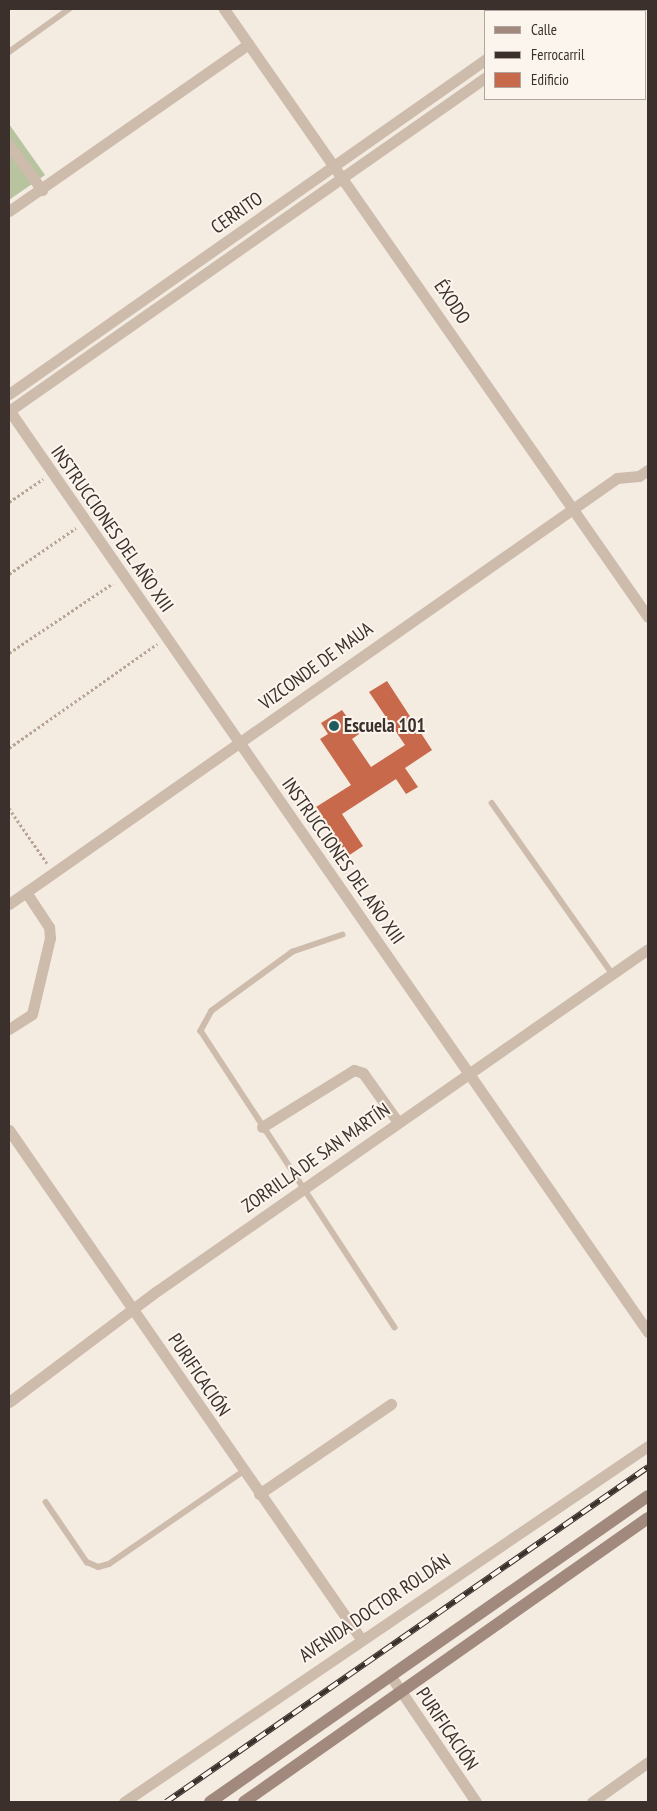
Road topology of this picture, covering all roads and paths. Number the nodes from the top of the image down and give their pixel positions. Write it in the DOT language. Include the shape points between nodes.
graph roads {
  1 [pos="70,9"];
  2 [pos="224,9"];
  3 [pos="248,44"];
  4 [pos="9,52"];
  5 [pos="484,60"];
  6 [pos="484,78"];
  7 [pos="9,144"];
  8 [pos="335,165"];
  9 [pos="343,176"];
  10 [pos="42,190"];
  11 [pos="9,211"];
  12 [pos="9,394"];
  13 [pos="9,411"];
  14 [pos="648,470"];
  15 [pos="52,473"];
  16 [pos="9,502"];
  17 [pos="573,509"];
  18 [pos="85,522"];
  19 [pos="9,574"];
  20 [pos="123,576"];
  21 [pos="648,617"];
  22 [pos="166,637"];
  23 [pos="9,653"];
  24 [pos="239,742"];
  25 [pos="9,748"];
  26 [pos="492,803"];
  27 [pos="9,808"];
  28 [pos="54,872"];
  29 [pos="26,892"];
  30 [pos="9,904"];
  31 [pos="343,936"];
  32 [pos="648,949"];
  33 [pos="612,973"];
  34 [pos="9,1029"];
  35 [pos="469,1072"];
  36 [pos="398,1122"];
  37 [pos="262,1127"];
  38 [pos="9,1130"];
  39 [pos="302,1189"];
  40 [pos="134,1311"];
  41 [pos="395,1327"];
  42 [pos="648,1332"];
  43 [pos="9,1402"];
  44 [pos="391,1404"];
  45 [pos="648,1446"];
  46 [pos="244,1471"];
  47 [pos="259,1494"];
  48 [pos="648,1496"];
  49 [pos="46,1502"];
  50 [pos="648,1518"];
  51 [pos="361,1639"];
  52 [pos="390,1675"];
  53 [pos="401,1692"];
  54 [pos="648,1762"];
  55 [pos="124,1802"];
  56 [pos="210,1802"];
  57 [pos="244,1802"];
  58 [pos="476,1802"];
  59 [pos="592,1802"];
  1 -- 4 [label="lane"];
  2 -- 3 [label="street, ÉXODO"];
  3 -- 8 [label="street, ÉXODO"];
  3 -- 10 [label="street"];
  5 -- 8 [label="street, CERRITO"];
  6 -- 9 [label="street, CERRITO"];
  7 -- 10 [label="street"];
  8 -- 9 [label="street, ÉXODO"];
  8 -- 12 [label="street, CERRITO"];
  9 -- 13 [label="street, CERRITO"];
  9 -- 17 [label="street, ÉXODO"];
  10 -- 11 [label="street"];
  13 -- 15 [label="street, INSTRUCCIONES DEL AÑO XIII"];
  14 -- 17 [label="street, VIZCONDE DE MAUA" via="639,476 617,478"];
  15 -- 16 [label="path"];
  15 -- 18 [label="street, INSTRUCCIONES DEL AÑO XIII"];
  17 -- 21 [label="street, ÉXODO"];
  17 -- 24 [label="street, VIZCONDE DE MAUA"];
  18 -- 19 [label="path"];
  18 -- 20 [label="street, INSTRUCCIONES DEL AÑO XIII"];
  20 -- 22 [label="street, INSTRUCCIONES DEL AÑO XIII"];
  20 -- 23 [label="path"];
  22 -- 24 [label="street, INSTRUCCIONES DEL AÑO XIII"];
  22 -- 25 [label="path"];
  24 -- 28 [label="street, VIZCONDE DE MAUA"];
  24 -- 35 [label="street, INSTRUCCIONES DEL AÑO XIII"];
  26 -- 33 [label="lane"];
  27 -- 28 [label="path"];
  28 -- 29 [label="street, VIZCONDE DE MAUA"];
  29 -- 30 [label="street, VIZCONDE DE MAUA"];
  29 -- 34 [label="street" via="49,927 50,943 32,1014"];
  31 -- 37 [label="lane" via="293,952 212,1011 202,1024 202,1037"];
  32 -- 33 [label="street, ZORRILLA DE SAN MARTÍN"];
  33 -- 35 [label="street, ZORRILLA DE SAN MARTÍN"];
  35 -- 36 [label="street, ZORRILLA DE SAN MARTÍN"];
  35 -- 42 [label="street, INSTRUCCIONES DEL AÑO XIII"];
  36 -- 37 [label="street" via="363,1073 354,1070"];
  36 -- 39 [label="street, ZORRILLA DE SAN MARTÍN"];
  37 -- 39 [label="lane"];
  38 -- 40 [label="street, PURIFICACIÓN"];
  39 -- 40 [label="street, ZORRILLA DE SAN MARTÍN" via="157,1291"];
  39 -- 41 [label="lane"];
  40 -- 43 [label="street, ZORRILLA DE SAN MARTÍN"];
  40 -- 46 [label="street, PURIFICACIÓN"];
  44 -- 47 [label="street"];
  45 -- 51 [label="street, AVENIDA DOCTOR ROLDÁN"];
  46 -- 47 [label="street, PURIFICACIÓN"];
  46 -- 49 [label="lane" via="109,1564 98,1567 87,1562"];
  47 -- 51 [label="street, PURIFICACIÓN"];
  48 -- 52 [label="street"];
  50 -- 53 [label="street"];
  51 -- 55 [label="street, AVENIDA DOCTOR ROLDÁN"];
  52 -- 53 [label="street, PURIFICACIÓN"];
  52 -- 56 [label="street"];
  53 -- 57 [label="street"];
  53 -- 58 [label="street, PURIFICACIÓN"];
  54 -- 59 [label="street"];
}
